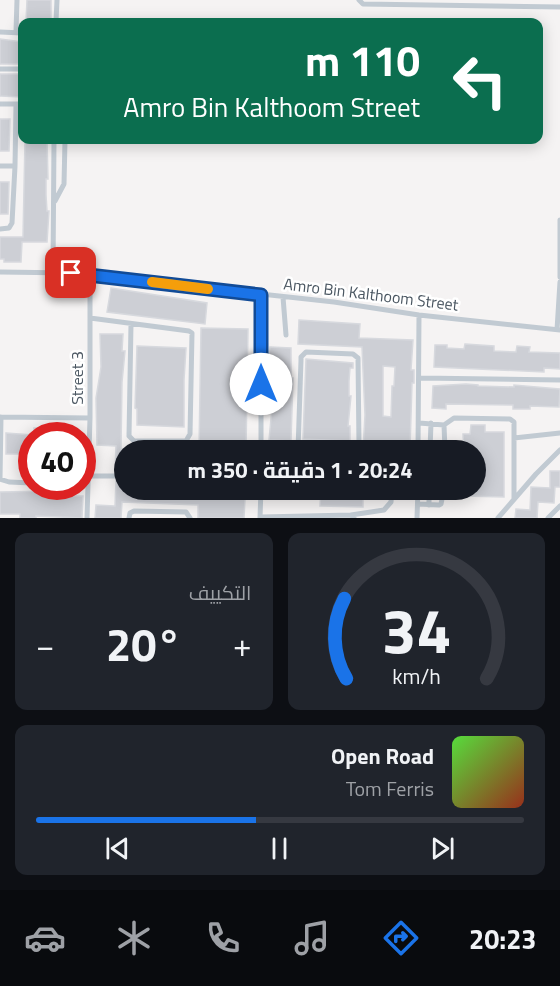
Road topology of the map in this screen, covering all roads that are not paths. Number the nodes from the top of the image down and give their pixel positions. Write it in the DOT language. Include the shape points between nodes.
graph roads {
  1 [pos="17,0"];
  2 [pos="57,0"];
  3 [pos="359,0"];
  4 [pos="388,0"];
  5 [pos="376,2"];
  6 [pos="449,3"];
  7 [pos="393,4"];
  8 [pos="560,7"];
  9 [pos="18,18"];
  10 [pos="56,18"];
  11 [pos="0,32"];
  12 [pos="18,32"];
  13 [pos="0,69"];
  14 [pos="18,69"];
  15 [pos="0,104"];
  16 [pos="15,104"];
  17 [pos="54,144"];
  18 [pos="65,144"];
  19 [pos="0,166"];
  20 [pos="15,166"];
  21 [pos="54,203"];
  22 [pos="560,220"];
  23 [pos="0,229"];
  24 [pos="0,272"];
  25 [pos="53,272"];
  26 [pos="90,275"];
  27 [pos="560,277"];
  28 [pos="560,282"];
  29 [pos="261,295"];
  30 [pos="283,297"];
  31 [pos="419,315"];
  32 [pos="90,318"];
  33 [pos="131,324"];
  34 [pos="559,330"];
  35 [pos="286,335"];
  36 [pos="420,378"];
  37 [pos="560,380"];
  38 [pos="0,417"];
  39 [pos="90,418"];
  40 [pos="90,422"];
  41 [pos="419,423"];
  42 [pos="431,423"];
  43 [pos="444,425"];
  44 [pos="560,433"];
  45 [pos="514,438"];
  46 [pos="261,440"];
  47 [pos="298,440"];
  48 [pos="360,440"];
  49 [pos="418,440"];
  50 [pos="430,440"];
  51 [pos="445,440"];
  52 [pos="560,450"];
  53 [pos="96,476"];
  54 [pos="114,476"];
  55 [pos="0,479"];
  56 [pos="18,482"];
  57 [pos="514,498"];
  58 [pos="86,500"];
  59 [pos="261,500"];
  60 [pos="391,500"];
  61 [pos="418,500"];
  62 [pos="429,500"];
  63 [pos="442,500"];
  64 [pos="418,504"];
  65 [pos="429,505"];
  66 [pos="560,506"];
  67 [pos="261,517"];
  68 [pos="296,517"];
  69 [pos="352,517"];
  70 [pos="87,518"];
  71 [pos="129,518"];
  72 [pos="190,518"];
  73 [pos="417,518"];
  74 [pos="498,518"];
  75 [pos="548,518"];
  1 -- 9 [label="street"];
  2 -- 10 [label="street"];
  3 -- 5 [label="street" via="362,4"];
  4 -- 7 [label="street"];
  5 -- 7 [label="street"];
  6 -- 7 [label="street"];
  6 -- 8 [label="street"];
  11 -- 12 [label="street"];
  13 -- 14 [label="street"];
  15 -- 16 [label="street"];
  16 -- 20 [label="street"];
  17 -- 21 [label="street"];
  18 -- 21 [label="street" via="64,184"];
  19 -- 20 [label="street"];
  20 -- 23 [label="street" via="12,223 9,228"];
  21 -- 25 [label="street"];
  22 -- 27 [label="street"];
  24 -- 25 [label="street, Amro Bin Kalthoom Street"];
  25 -- 26 [label="street, Amro Bin Kalthoom Street"];
  26 -- 29 [label="street, Amro Bin Kalthoom Street"];
  26 -- 32 [label="street, Street 3"];
  28 -- 34 [label="street"];
  29 -- 30 [label="street, Amro Bin Kalthoom Street"];
  29 -- 46 [label="street"];
  30 -- 31 [label="street, Amro Bin Kalthoom Street"];
  30 -- 35 [label="street"];
  31 -- 34 [label="street, Amro Bin Kalthoom Street"];
  31 -- 36 [label="street"];
  32 -- 33 [label="street"];
  32 -- 39 [label="street, Street 3"];
  33 -- 33 [label="street" via="193,334 190,434 186,441 134,441 129,436"];
  36 -- 37 [label="street"];
  36 -- 41 [label="street"];
  38 -- 39 [label="street"];
  38 -- 55 [label="street"];
  39 -- 40 [label="street, Street 3"];
  41 -- 42 [label="street"];
  41 -- 49 [label="street"];
  42 -- 43 [label="street"];
  42 -- 50 [label="street"];
  43 -- 45 [label="street" via="454,418 510,419"];
  43 -- 51 [label="street"];
  44 -- 45 [label="street"];
  45 -- 57 [label="street"];
  47 -- 48 [label="street" via="301,357 306,352 353,354 358,358"];
  52 -- 57 [label="street"];
  53 -- 54 [label="street"];
  55 -- 56 [label="street"];
  57 -- 74 [label="street"];
  58 -- 70 [label="street, Street 3"];
  59 -- 67 [label="street"];
  60 -- 69 [label="street" via="384,510"];
  61 -- 64 [label="street"];
  62 -- 65 [label="street"];
  63 -- 65 [label="street" via="441,504"];
  64 -- 65 [label="street"];
  64 -- 73 [label="street"];
  66 -- 75 [label="street"];
  67 -- 68 [label="street"];
  68 -- 69 [label="street"];
  71 -- 72 [label="street" via="134,511 186,512"];
}
